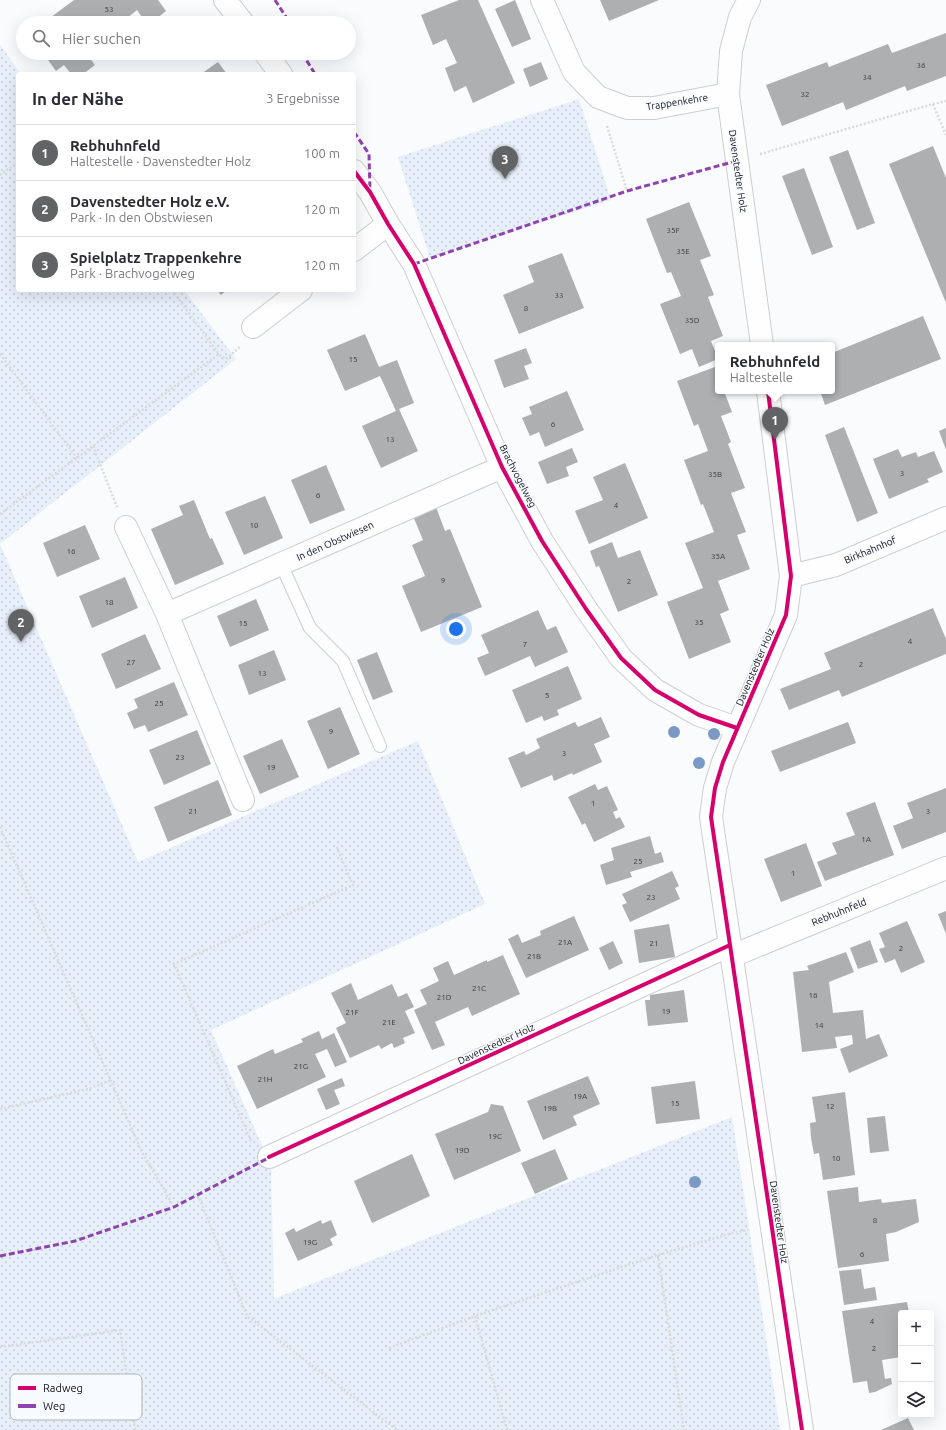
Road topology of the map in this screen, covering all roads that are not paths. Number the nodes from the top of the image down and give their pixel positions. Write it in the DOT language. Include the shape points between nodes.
graph roads {
  1 [pos="225,0"];
  2 [pos="542,0"];
  3 [pos="749,0"];
  4 [pos="238,16"];
  5 [pos="270,60"];
  6 [pos="279,72"];
  7 [pos="728,94"];
  8 [pos="356,174"];
  9 [pos="388,224"];
  10 [pos="356,248"];
  11 [pos="298,292"];
  12 [pos="253,326"];
  13 [pos="762,342"];
  14 [pos="768,394"];
  15 [pos="502,467"];
  16 [pos="946,518"];
  17 [pos="126,527"];
  18 [pos="281,564"];
  19 [pos="791,576"];
  20 [pos="167,614"];
  21 [pos="737,728"];
  22 [pos="380,746"];
  23 [pos="243,800"];
  24 [pos="946,868"];
  25 [pos="731,950"];
  26 [pos="262,1152"];
  27 [pos="802,1430"];
  1 -- 4 [label="street"];
  2 -- 7 [label="street, Trappenkehre" via="574,72 598,97 627,108 654,108"];
  3 -- 7 [label="street, Davenstedter Holz" via="740,17 731,51"];
  5 -- 6 [label="street"];
  7 -- 13 [label="street, Davenstedter Holz"];
  8 -- 9 [label="street, Brachvogelweg"];
  9 -- 10 [label="street"];
  9 -- 15 [label="street, Brachvogelweg" via="414,264"];
  11 -- 12 [label="street"];
  14 -- 19 [label="street, Davenstedter Holz"];
  15 -- 18 [label="street, In den Obstwiesen"];
  15 -- 21 [label="street, Brachvogelweg" via="542,541 620,658 655,690 700,715"];
  16 -- 19 [label="street, Birkhahnhof" via="836,565"];
  17 -- 20 [label="street"];
  18 -- 20 [label="street, In den Obstwiesen"];
  18 -- 22 [label="lane" via="310,628 342,661"];
  19 -- 21 [label="street, Davenstedter Holz" via="786,615"];
  20 -- 23 [label="street"];
  21 -- 25 [label="street, Davenstedter Holz" via="715,788 712,817"];
  24 -- 25 [label="street, Rebhuhnfeld"];
  25 -- 26 [label="street, Davenstedter Holz"];
  25 -- 27 [label="street, Davenstedter Holz"];
}
